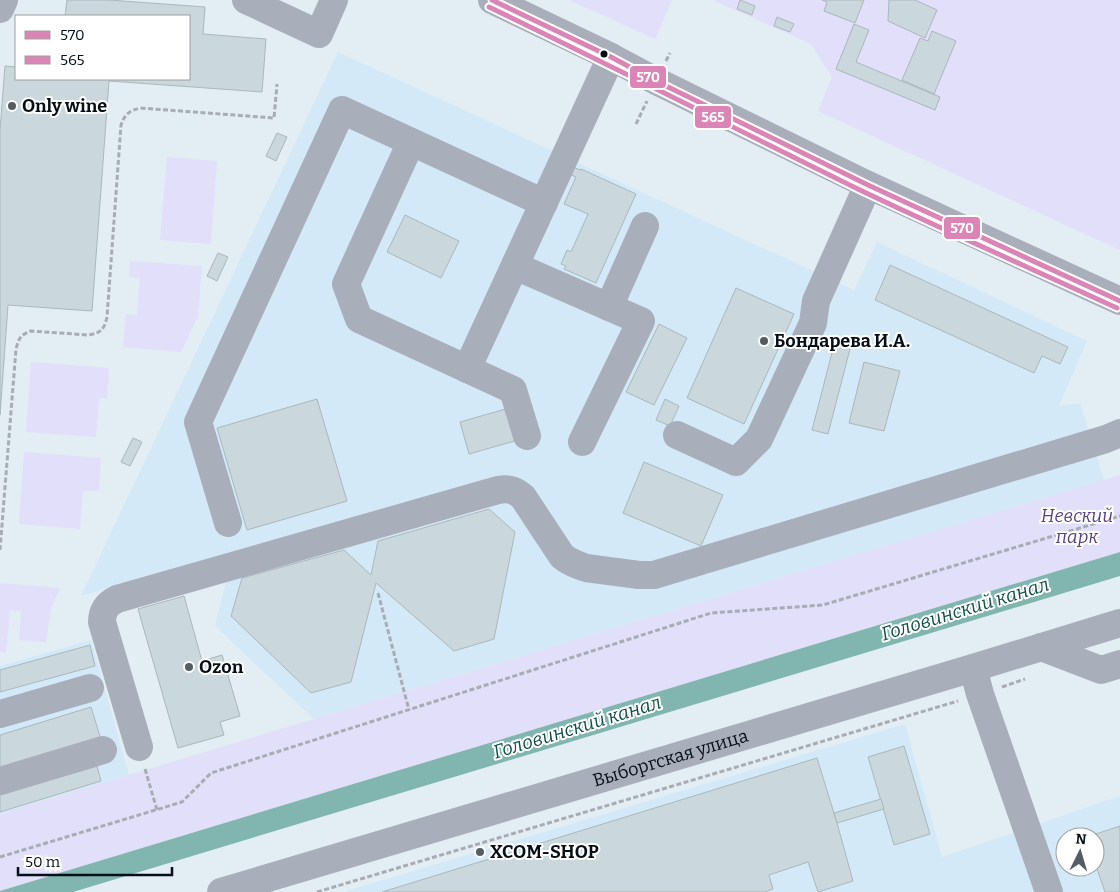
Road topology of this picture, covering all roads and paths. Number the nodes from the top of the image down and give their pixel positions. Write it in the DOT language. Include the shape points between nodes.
graph roads {
  1 [pos="4,0"];
  2 [pos="246,0"];
  3 [pos="334,0"];
  4 [pos="492,0"];
  5 [pos="0,9"];
  6 [pos="611,57"];
  7 [pos="277,84"];
  8 [pos="411,142"];
  9 [pos="868,185"];
  10 [pos="544,203"];
  11 [pos="645,226"];
  12 [pos="515,266"];
  13 [pos="1120,301"];
  14 [pos="609,307"];
  15 [pos="467,369"];
  16 [pos="1120,433"];
  17 [pos="677,435"];
  18 [pos="527,436"];
  19 [pos="582,442"];
  20 [pos="1120,516"];
  21 [pos="228,523"];
  22 [pos="0,550"];
  23 [pos="378,592"];
  24 [pos="1120,623"];
  25 [pos="1041,648"];
  26 [pos="1120,664"];
  27 [pos="973,668"];
  28 [pos="90,688"];
  29 [pos="980,694"];
  30 [pos="409,710"];
  31 [pos="0,714"];
  32 [pos="139,747"];
  33 [pos="104,750"];
  34 [pos="0,781"];
  35 [pos="157,810"];
  36 [pos="0,857"];
  37 [pos="221,892"];
  38 [pos="317,892"];
  39 [pos="1049,892"];
  1 -- 5 [label="street"];
  2 -- 3 [label="street" via="319,34"];
  4 -- 6 [label="street"];
  6 -- 9 [label="street"];
  6 -- 10 [label="street"];
  7 -- 22 [label="path" via="274,118 140,108 124,116 104,327 88,335 31,331 18,339"];
  8 -- 10 [label="street"];
  8 -- 15 [label="street" via="346,284 358,319"];
  8 -- 21 [label="street" via="342,110 198,422"];
  9 -- 13 [label="street"];
  9 -- 17 [label="street" via="816,301 813,322 760,439 736,462"];
  10 -- 12 [label="street"];
  11 -- 14 [label="street"];
  12 -- 14 [label="street"];
  12 -- 15 [label="street"];
  14 -- 19 [label="street" via="640,321"];
  15 -- 18 [label="street" via="513,390"];
  16 -- 32 [label="street" via="654,575 586,568 566,560 523,497 506,489 118,599 106,607 102,622"];
  20 -- 30 [label="path" via="823,606 711,613"];
  23 -- 30 [label="path"];
  24 -- 25 [label="street, Выборгская улица"];
  25 -- 26 [label="street" via="1102,670"];
  25 -- 27 [label="street, Выборгская улица"];
  27 -- 29 [label="street"];
  27 -- 37 [label="street, Выборгская улица"];
  28 -- 31 [label="street"];
  29 -- 38 [label="path"];
  29 -- 39 [label="street"];
  30 -- 35 [label="path" via="211,773 182,802"];
  32 -- 35 [label="path"];
  33 -- 34 [label="street"];
  35 -- 36 [label="path"];
}
